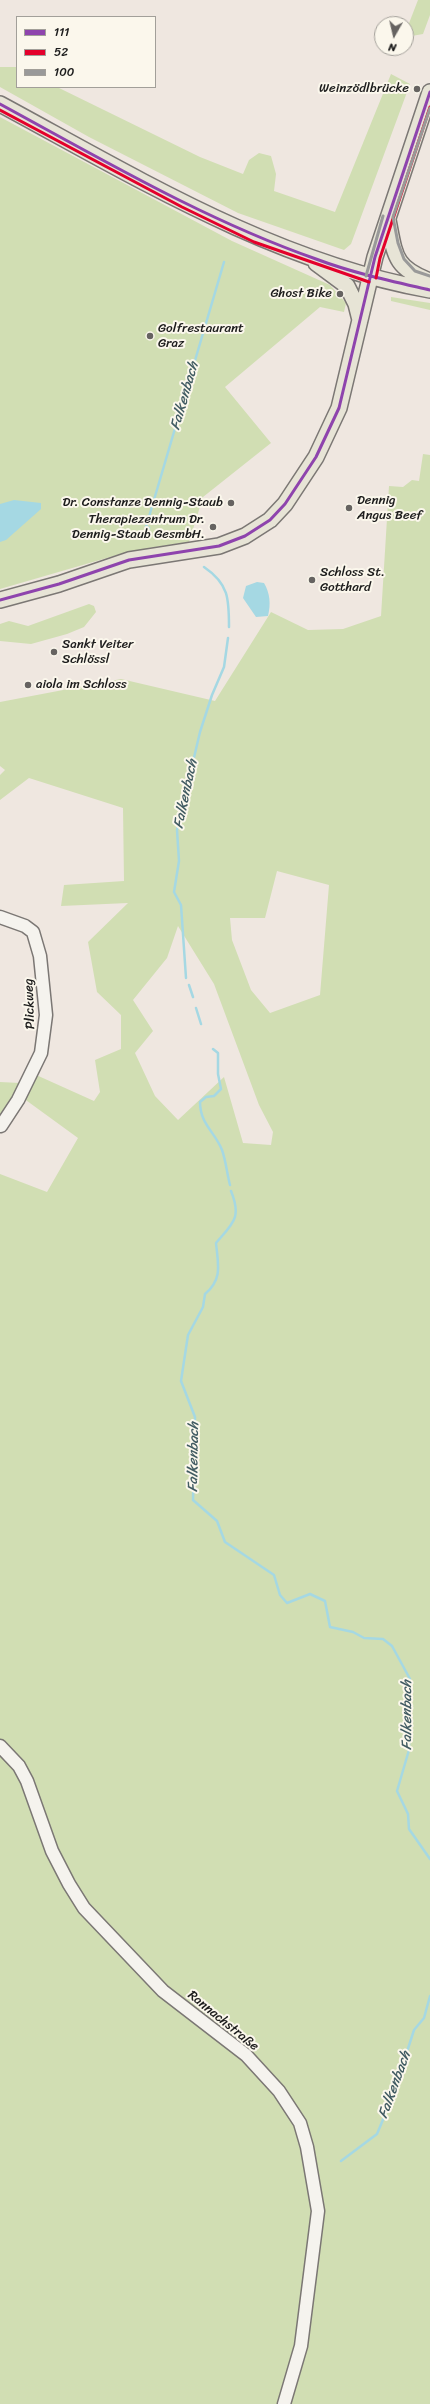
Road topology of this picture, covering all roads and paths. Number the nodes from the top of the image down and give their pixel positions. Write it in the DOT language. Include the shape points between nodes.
graph roads {
  1 [pos="430,92"];
  2 [pos="0,104"];
  3 [pos="388,217"];
  4 [pos="312,258"];
  5 [pos="371,277"];
  6 [pos="430,281"];
  7 [pos="430,290"];
  8 [pos="360,321"];
  9 [pos="0,600"];
  10 [pos="0,917"];
  11 [pos="1,1126"];
  12 [pos="0,1746"];
  13 [pos="284,2404"];
  1 -- 3 [label="main road"];
  2 -- 4 [label="main road" via="256,238"];
  3 -- 5 [label="main road"];
  3 -- 6 [label="main road" via="393,244 400,262 412,275"];
  4 -- 5 [label="main road"];
  4 -- 8 [label="main road" via="323,270 347,286 356,304"];
  5 -- 7 [label="main road"];
  5 -- 8 [label="main road"];
  8 -- 9 [label="main road" via="339,408 329,431 295,492 270,520 245,536 219,546 129,560 52,586"];
  10 -- 11 [label="street, Plickweg" via="25,926 33,932 40,956 46,1016 40,1053 18,1100"];
  12 -- 13 [label="street, Rannachstraße" via="19,1766 27,1781 52,1851 84,1908 163,1991 246,2055 279,2091 300,2123 307,2147 318,2211 301,2346"];
}
